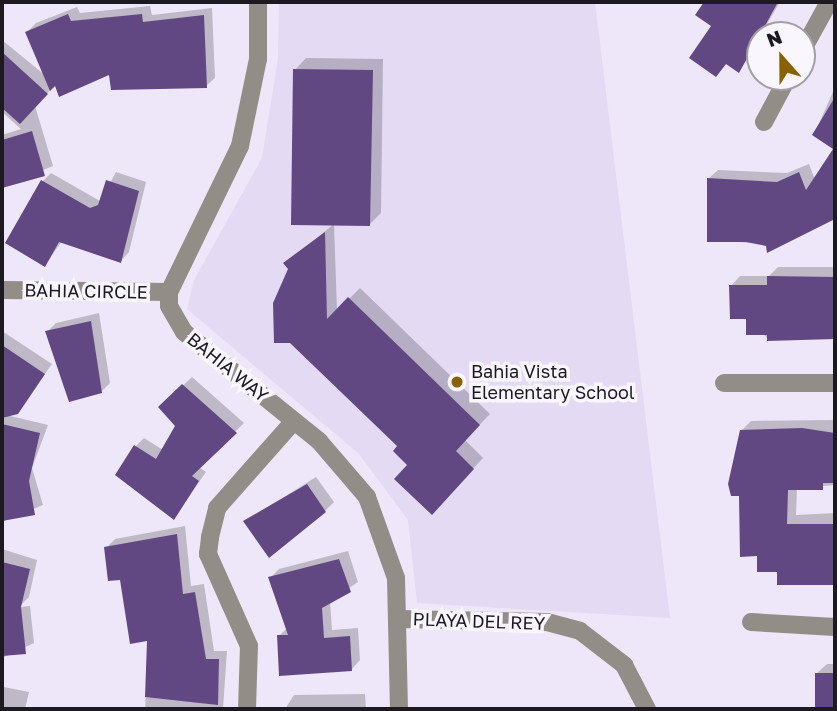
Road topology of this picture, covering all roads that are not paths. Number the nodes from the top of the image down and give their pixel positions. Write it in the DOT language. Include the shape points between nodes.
graph roads {
  1 [pos="258,2"];
  2 [pos="829,2"];
  3 [pos="816,26"];
  4 [pos="780,91"];
  5 [pos="764,121"];
  6 [pos="2,290"];
  7 [pos="169,292"];
  8 [pos="724,383"];
  9 [pos="835,383"];
  10 [pos="293,421"];
  11 [pos="398,619"];
  12 [pos="751,622"];
  13 [pos="835,627"];
  14 [pos="247,709"];
  15 [pos="399,709"];
  16 [pos="647,709"];
  1 -- 7 [label="street" via="258,59 240,146"];
  2 -- 3 [label="street"];
  4 -- 5 [label="street"];
  6 -- 7 [label="street, BAHIA CIRCLE"];
  7 -- 10 [label="street, BAHIA WAY" via="169,306 184,332"];
  8 -- 9 [label="street"];
  10 -- 11 [label="street, BAHIA WAY" via="349,471 378,516 396,578"];
  10 -- 14 [label="street" via="217,508 208,554 249,646"];
  11 -- 15 [label="street, BAHIA WAY"];
  11 -- 16 [label="street, PLAYA DEL REY" via="547,621 580,631 624,665"];
  12 -- 13 [label="street"];
}
